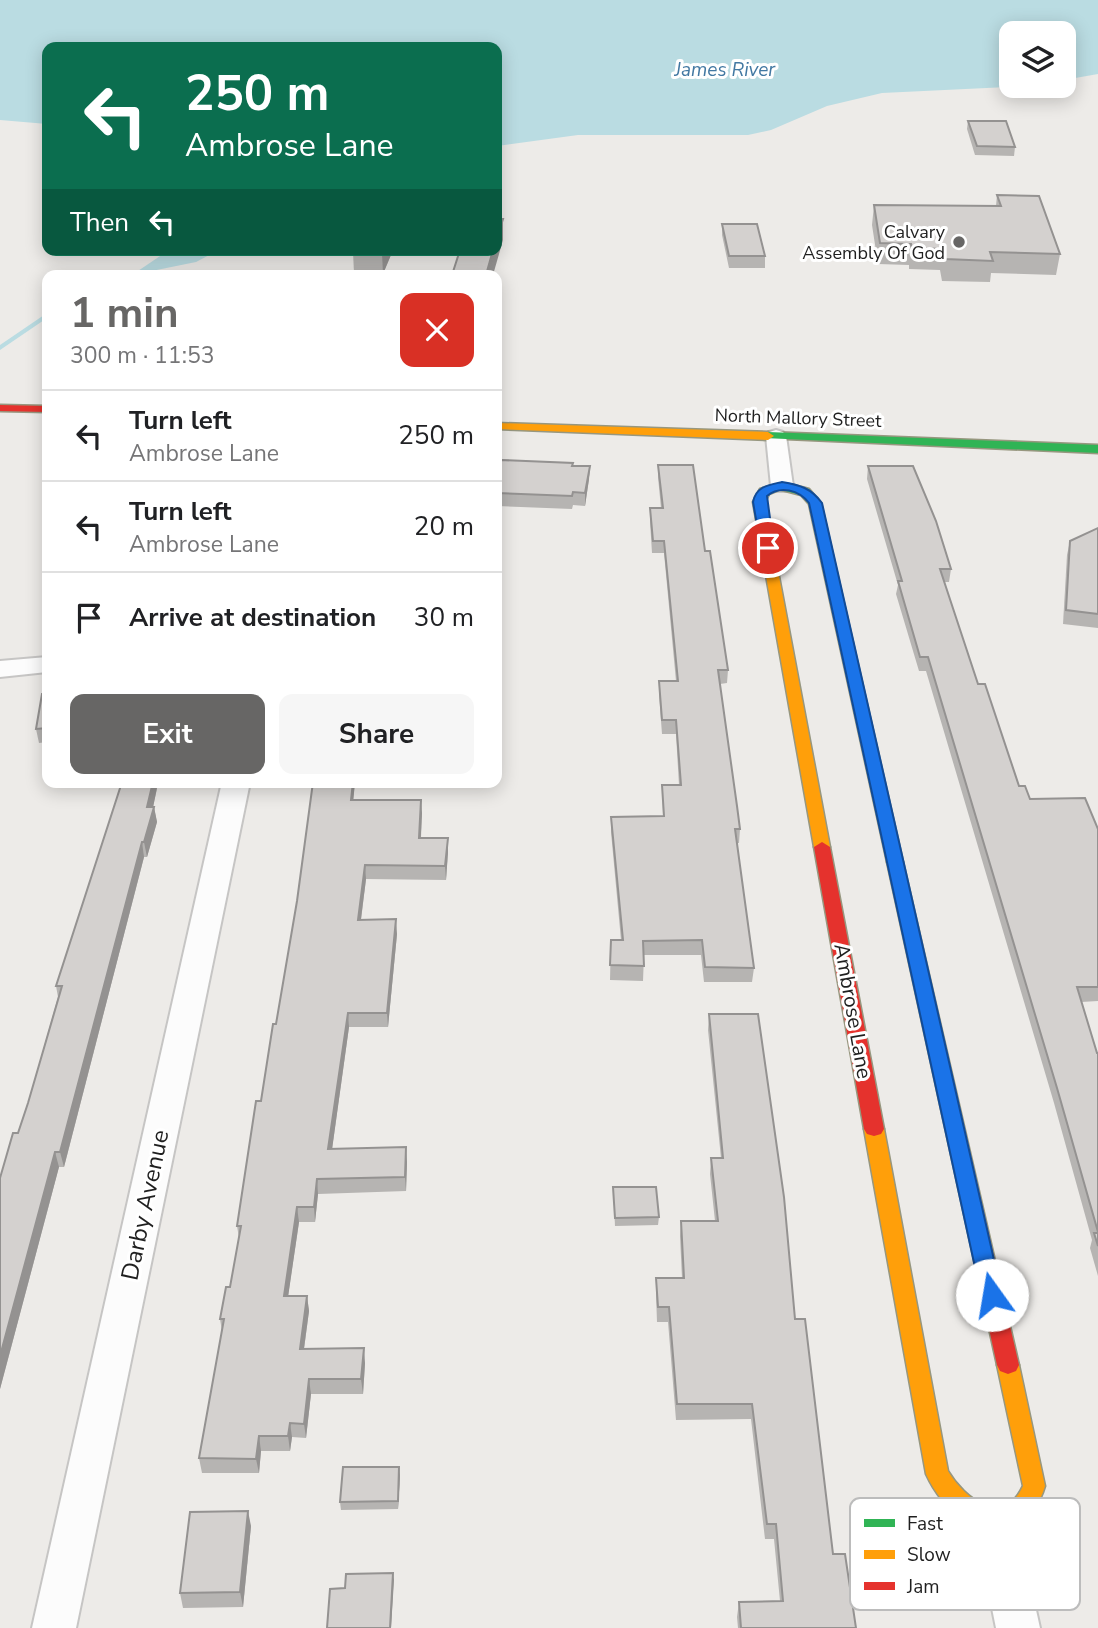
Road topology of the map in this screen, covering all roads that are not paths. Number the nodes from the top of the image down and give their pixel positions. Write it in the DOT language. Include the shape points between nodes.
graph roads {
  1 [pos="0,408"];
  2 [pos="42,410"];
  3 [pos="0,423"];
  4 [pos="42,425"];
  5 [pos="502,426"];
  6 [pos="773,447"];
  7 [pos="1098,449"];
  8 [pos="1098,464"];
  9 [pos="782,486"];
  10 [pos="42,665"];
  11 [pos="0,669"];
  12 [pos="235,788"];
  13 [pos="952,1498"];
  14 [pos="1030,1498"];
  15 [pos="1014,1610"];
  16 [pos="54,1628"];
  17 [pos="1018,1628"];
  1 -- 2 [label="street"];
  3 -- 4 [label="street"];
  5 -- 6 [label="street, North Mallory Street"];
  6 -- 7 [label="street, North Mallory Street"];
  6 -- 8 [label="street, North Mallory Street"];
  6 -- 9 [label="street"];
  9 -- 13 [label="street, Ambrose Lane" via="764,492 759,502 937,1474"];
  9 -- 14 [label="street" via="805,492 815,503 1034,1481"];
  10 -- 11 [label="street"];
  12 -- 16 [label="street, Darby Avenue"];
  15 -- 17 [label="street"];
}
